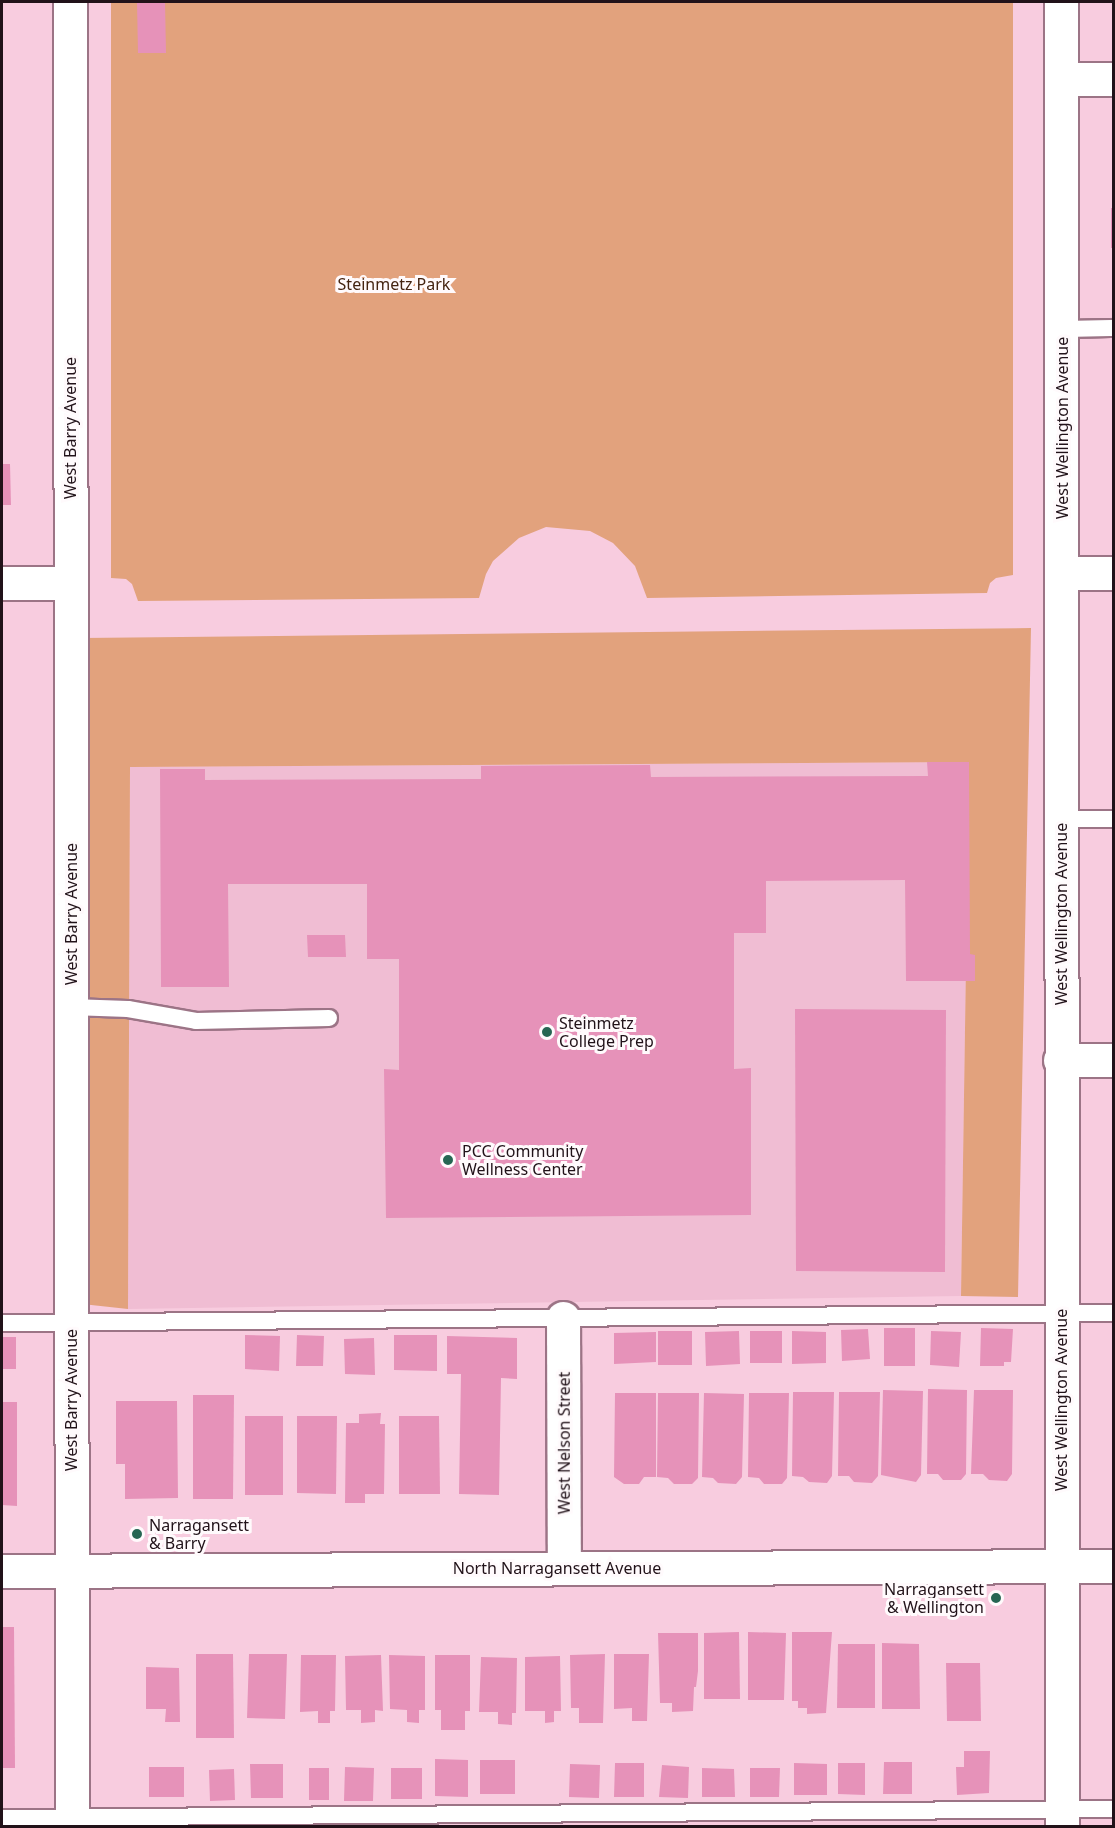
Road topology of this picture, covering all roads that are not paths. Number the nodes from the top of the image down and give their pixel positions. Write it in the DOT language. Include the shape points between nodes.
graph roads {
  1 [pos="70,2"];
  2 [pos="1061,2"];
  3 [pos="1061,79"];
  4 [pos="1113,79"];
  5 [pos="1062,328"];
  6 [pos="1113,328"];
  7 [pos="1062,573"];
  8 [pos="1113,573"];
  9 [pos="2,583"];
  10 [pos="70,583"];
  11 [pos="1061,819"];
  12 [pos="1113,819"];
  13 [pos="71,1007"];
  14 [pos="329,1018"];
  15 [pos="1060,1060"];
  16 [pos="1113,1060"];
  17 [pos="1061,1313"];
  18 [pos="1113,1313"];
  19 [pos="563,1318"];
  20 [pos="2,1323"];
  21 [pos="71,1323"];
  22 [pos="1061,1566"];
  23 [pos="1113,1566"];
  24 [pos="564,1568"];
  25 [pos="2,1571"];
  26 [pos="71,1571"];
  27 [pos="1113,1809"];
  28 [pos="2,1818"];
  29 [pos="1062,1818"];
  30 [pos="72,1822"];
  1 -- 10 [label="street, West Barry Avenue"];
  2 -- 3 [label="street, West Wellington Avenue"];
  3 -- 4 [label="street"];
  3 -- 5 [label="street, West Wellington Avenue"];
  5 -- 6 [label="lane"];
  5 -- 7 [label="street, West Wellington Avenue"];
  7 -- 8 [label="street"];
  7 -- 11 [label="street, West Wellington Avenue"];
  9 -- 10 [label="street"];
  10 -- 13 [label="street, West Barry Avenue"];
  11 -- 12 [label="lane"];
  11 -- 15 [label="street, West Wellington Avenue"];
  13 -- 14 [label="lane" via="128,1009 196,1021"];
  13 -- 21 [label="street, West Barry Avenue"];
  15 -- 16 [label="street"];
  15 -- 17 [label="street, West Wellington Avenue"];
  17 -- 18 [label="lane"];
  17 -- 19 [label="lane"];
  17 -- 22 [label="street, West Wellington Avenue"];
  19 -- 21 [label="lane"];
  19 -- 24 [label="street, West Nelson Street"];
  20 -- 21 [label="lane"];
  21 -- 26 [label="street, West Barry Avenue"];
  22 -- 23 [label="street, North Narragansett Avenue"];
  22 -- 24 [label="street, North Narragansett Avenue"];
  22 -- 29 [label="street, West Wellington Avenue"];
  24 -- 26 [label="street, North Narragansett Avenue"];
  25 -- 26 [label="street, North Narragansett Avenue"];
  26 -- 30 [label="street, West Barry Avenue"];
  27 -- 29 [label="lane"];
  28 -- 30 [label="lane"];
  29 -- 30 [label="lane"];
}
